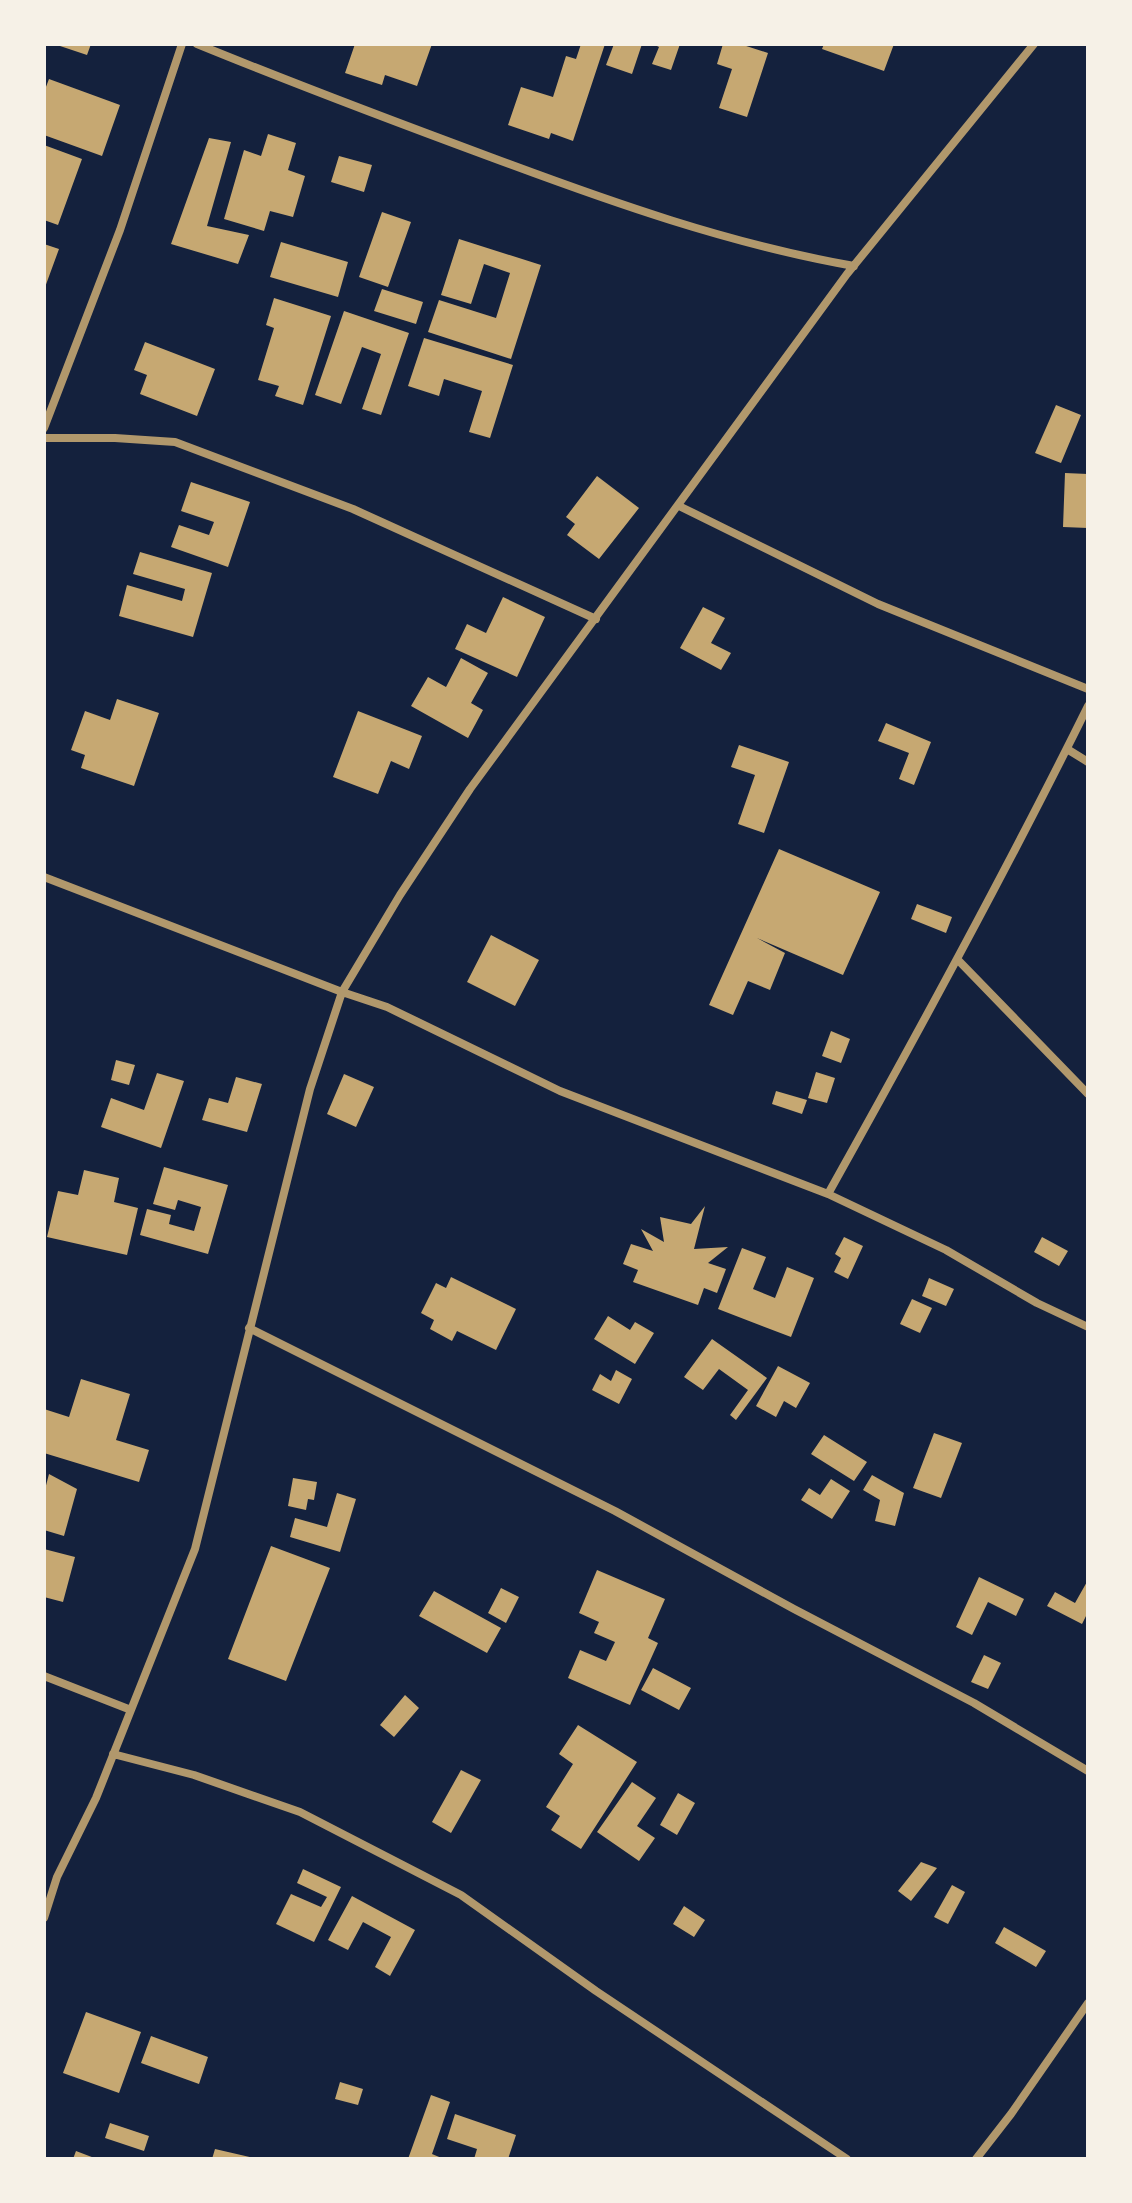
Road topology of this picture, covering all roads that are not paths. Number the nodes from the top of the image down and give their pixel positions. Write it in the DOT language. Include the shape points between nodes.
graph roads {
  1 [pos="182,44"];
  2 [pos="197,44"];
  3 [pos="1034,44"];
  4 [pos="854,266"];
  5 [pos="44,428"];
  6 [pos="44,438"];
  7 [pos="679,506"];
  8 [pos="596,619"];
  9 [pos="1088,689"];
  10 [pos="1088,706"];
  11 [pos="1067,749"];
  12 [pos="1088,762"];
  13 [pos="44,877"];
  14 [pos="958,960"];
  15 [pos="342,992"];
  16 [pos="1088,1094"];
  17 [pos="828,1194"];
  18 [pos="1088,1327"];
  19 [pos="249,1328"];
  20 [pos="44,1676"];
  21 [pos="131,1710"];
  22 [pos="113,1754"];
  23 [pos="1088,1771"];
  24 [pos="44,1918"];
  25 [pos="1088,2003"];
  26 [pos="847,2159"];
  27 [pos="976,2159"];
  1 -- 5 [label="street" via="120,230"];
  2 -- 4 [label="street" via="584,192 711,234"];
  3 -- 4 [label="street"];
  4 -- 7 [label="street"];
  6 -- 8 [label="street" via="175,442 353,509"];
  7 -- 8 [label="street"];
  7 -- 9 [label="street" via="878,604"];
  8 -- 15 [label="street" via="470,789"];
  10 -- 11 [label="street"];
  11 -- 12 [label="street"];
  11 -- 14 [label="street"];
  13 -- 15 [label="street"];
  14 -- 16 [label="street"];
  14 -- 17 [label="street"];
  15 -- 17 [label="street" via="387,1007 560,1091"];
  15 -- 19 [label="street" via="310,1089"];
  17 -- 18 [label="street"];
  19 -- 21 [label="street" via="195,1549"];
  19 -- 23 [label="street" via="615,1511 974,1703"];
  20 -- 21 [label="street"];
  21 -- 22 [label="street"];
  22 -- 24 [label="street"];
  22 -- 26 [label="street" via="300,1812 461,1895"];
  25 -- 27 [label="street"];
}
